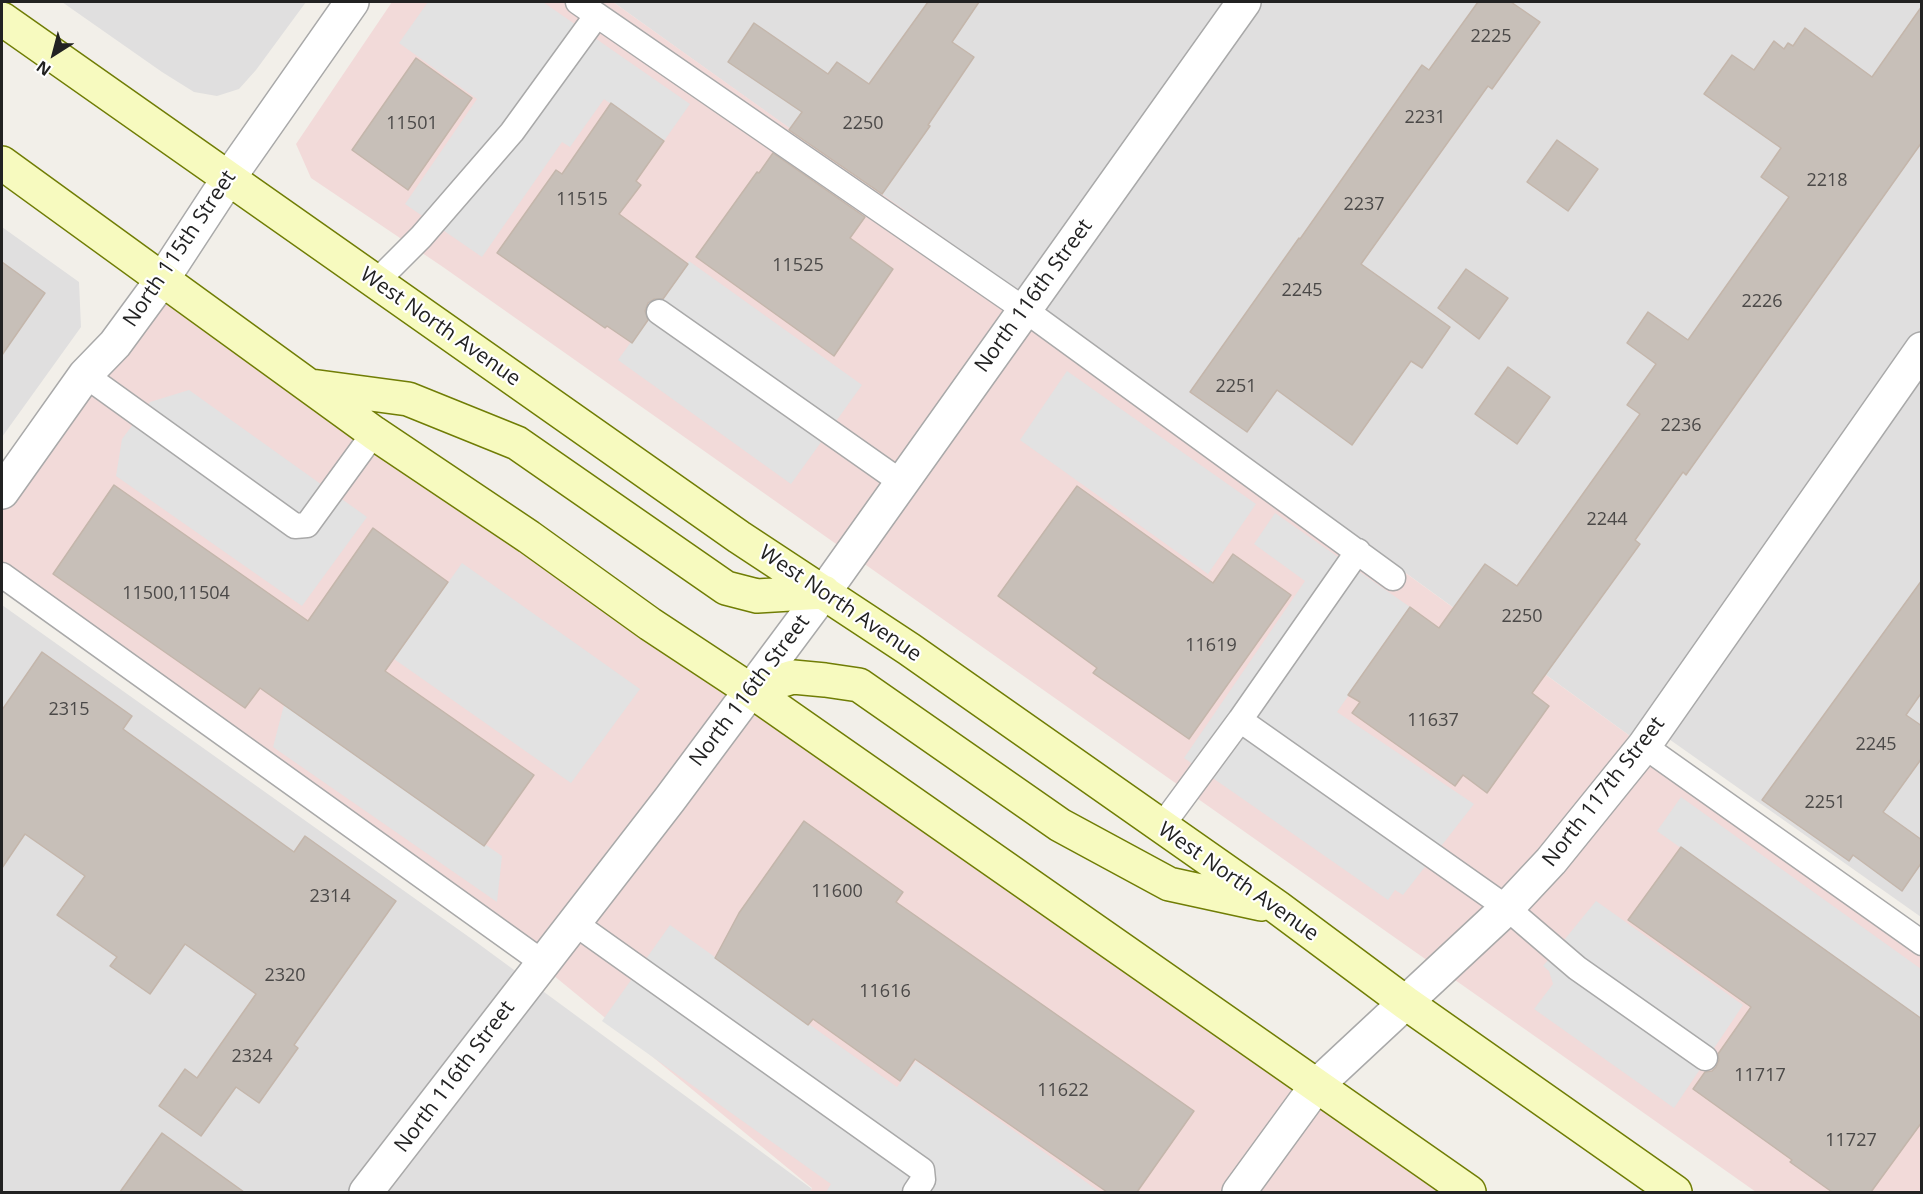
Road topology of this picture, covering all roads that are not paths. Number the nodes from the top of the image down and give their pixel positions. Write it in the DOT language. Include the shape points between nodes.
graph roads {
  1 [pos="352,2"];
  2 [pos="1244,2"];
  3 [pos="588,8"];
  4 [pos="2,19"];
  5 [pos="2,163"];
  6 [pos="228,179"];
  7 [pos="162,280"];
  8 [pos="376,282"];
  9 [pos="1024,310"];
  10 [pos="659,312"];
  11 [pos="1922,349"];
  12 [pos="85,375"];
  13 [pos="308,386"];
  14 [pos="374,433"];
  15 [pos="5,479"];
  16 [pos="901,482"];
  17 [pos="1358,551"];
  18 [pos="2,575"];
  19 [pos="1393,578"];
  20 [pos="824,592"];
  21 [pos="750,690"];
  22 [pos="1240,720"];
  23 [pos="1644,746"];
  24 [pos="1161,827"];
  25 [pos="1277,908"];
  26 [pos="1507,908"];
  27 [pos="573,922"];
  28 [pos="1922,943"];
  29 [pos="543,962"];
  30 [pos="1406,1003"];
  31 [pos="1705,1058"];
  32 [pos="1317,1085"];
  33 [pos="366,1192"];
  34 [pos="915,1192"];
  35 [pos="1239,1192"];
  36 [pos="1469,1192"];
  37 [pos="1675,1192"];
  1 -- 6 [label="street, North 115th Street"];
  2 -- 9 [label="street, North 116th Street"];
  3 -- 8 [label="lane" via="512,132 421,237"];
  3 -- 9 [label="lane"];
  4 -- 6 [label="main road, West North Avenue"];
  5 -- 7 [label="main road"];
  6 -- 7 [label="street, North 115th Street"];
  6 -- 8 [label="main road, West North Avenue"];
  7 -- 12 [label="street, North 115th Street" via="115,344"];
  7 -- 13 [label="main road"];
  8 -- 20 [label="main road, West North Avenue" via="739,537"];
  9 -- 16 [label="street, North 116th Street"];
  9 -- 17 [label="lane"];
  10 -- 16 [label="lane"];
  11 -- 23 [label="street, North 117th Street"];
  12 -- 14 [label="lane" via="295,526 307,525"];
  12 -- 15 [label="street, North 115th Street"];
  13 -- 14 [label="main road"];
  13 -- 20 [label="main road" via="408,399 517,443 726,588 757,596"];
  14 -- 21 [label="main road"];
  16 -- 20 [label="street, North 116th Street"];
  17 -- 19 [label="lane"];
  17 -- 22 [label="lane"];
  18 -- 29 [label="lane"];
  20 -- 21 [label="street, North 116th Street"];
  20 -- 24 [label="main road, West North Avenue"];
  21 -- 25 [label="main road" via="793,677 859,685 1060,825 1169,884"];
  21 -- 27 [label="street, North 116th Street"];
  21 -- 32 [label="main road"];
  22 -- 24 [label="lane"];
  22 -- 26 [label="lane"];
  23 -- 26 [label="street, North 117th Street" via="1551,861"];
  23 -- 28 [label="lane"];
  24 -- 25 [label="main road, West North Avenue"];
  25 -- 30 [label="main road, West North Avenue"];
  26 -- 30 [label="street, North 117th Street"];
  26 -- 31 [label="lane" via="1578,968"];
  27 -- 29 [label="street, North 116th Street"];
  27 -- 34 [label="lane" via="922,1170 923,1180"];
  29 -- 33 [label="street, North 116th Street"];
  30 -- 32 [label="street, North 117th Street"];
  30 -- 37 [label="main road, West North Avenue"];
  32 -- 35 [label="street, North 117th Street"];
  32 -- 36 [label="main road"];
}
